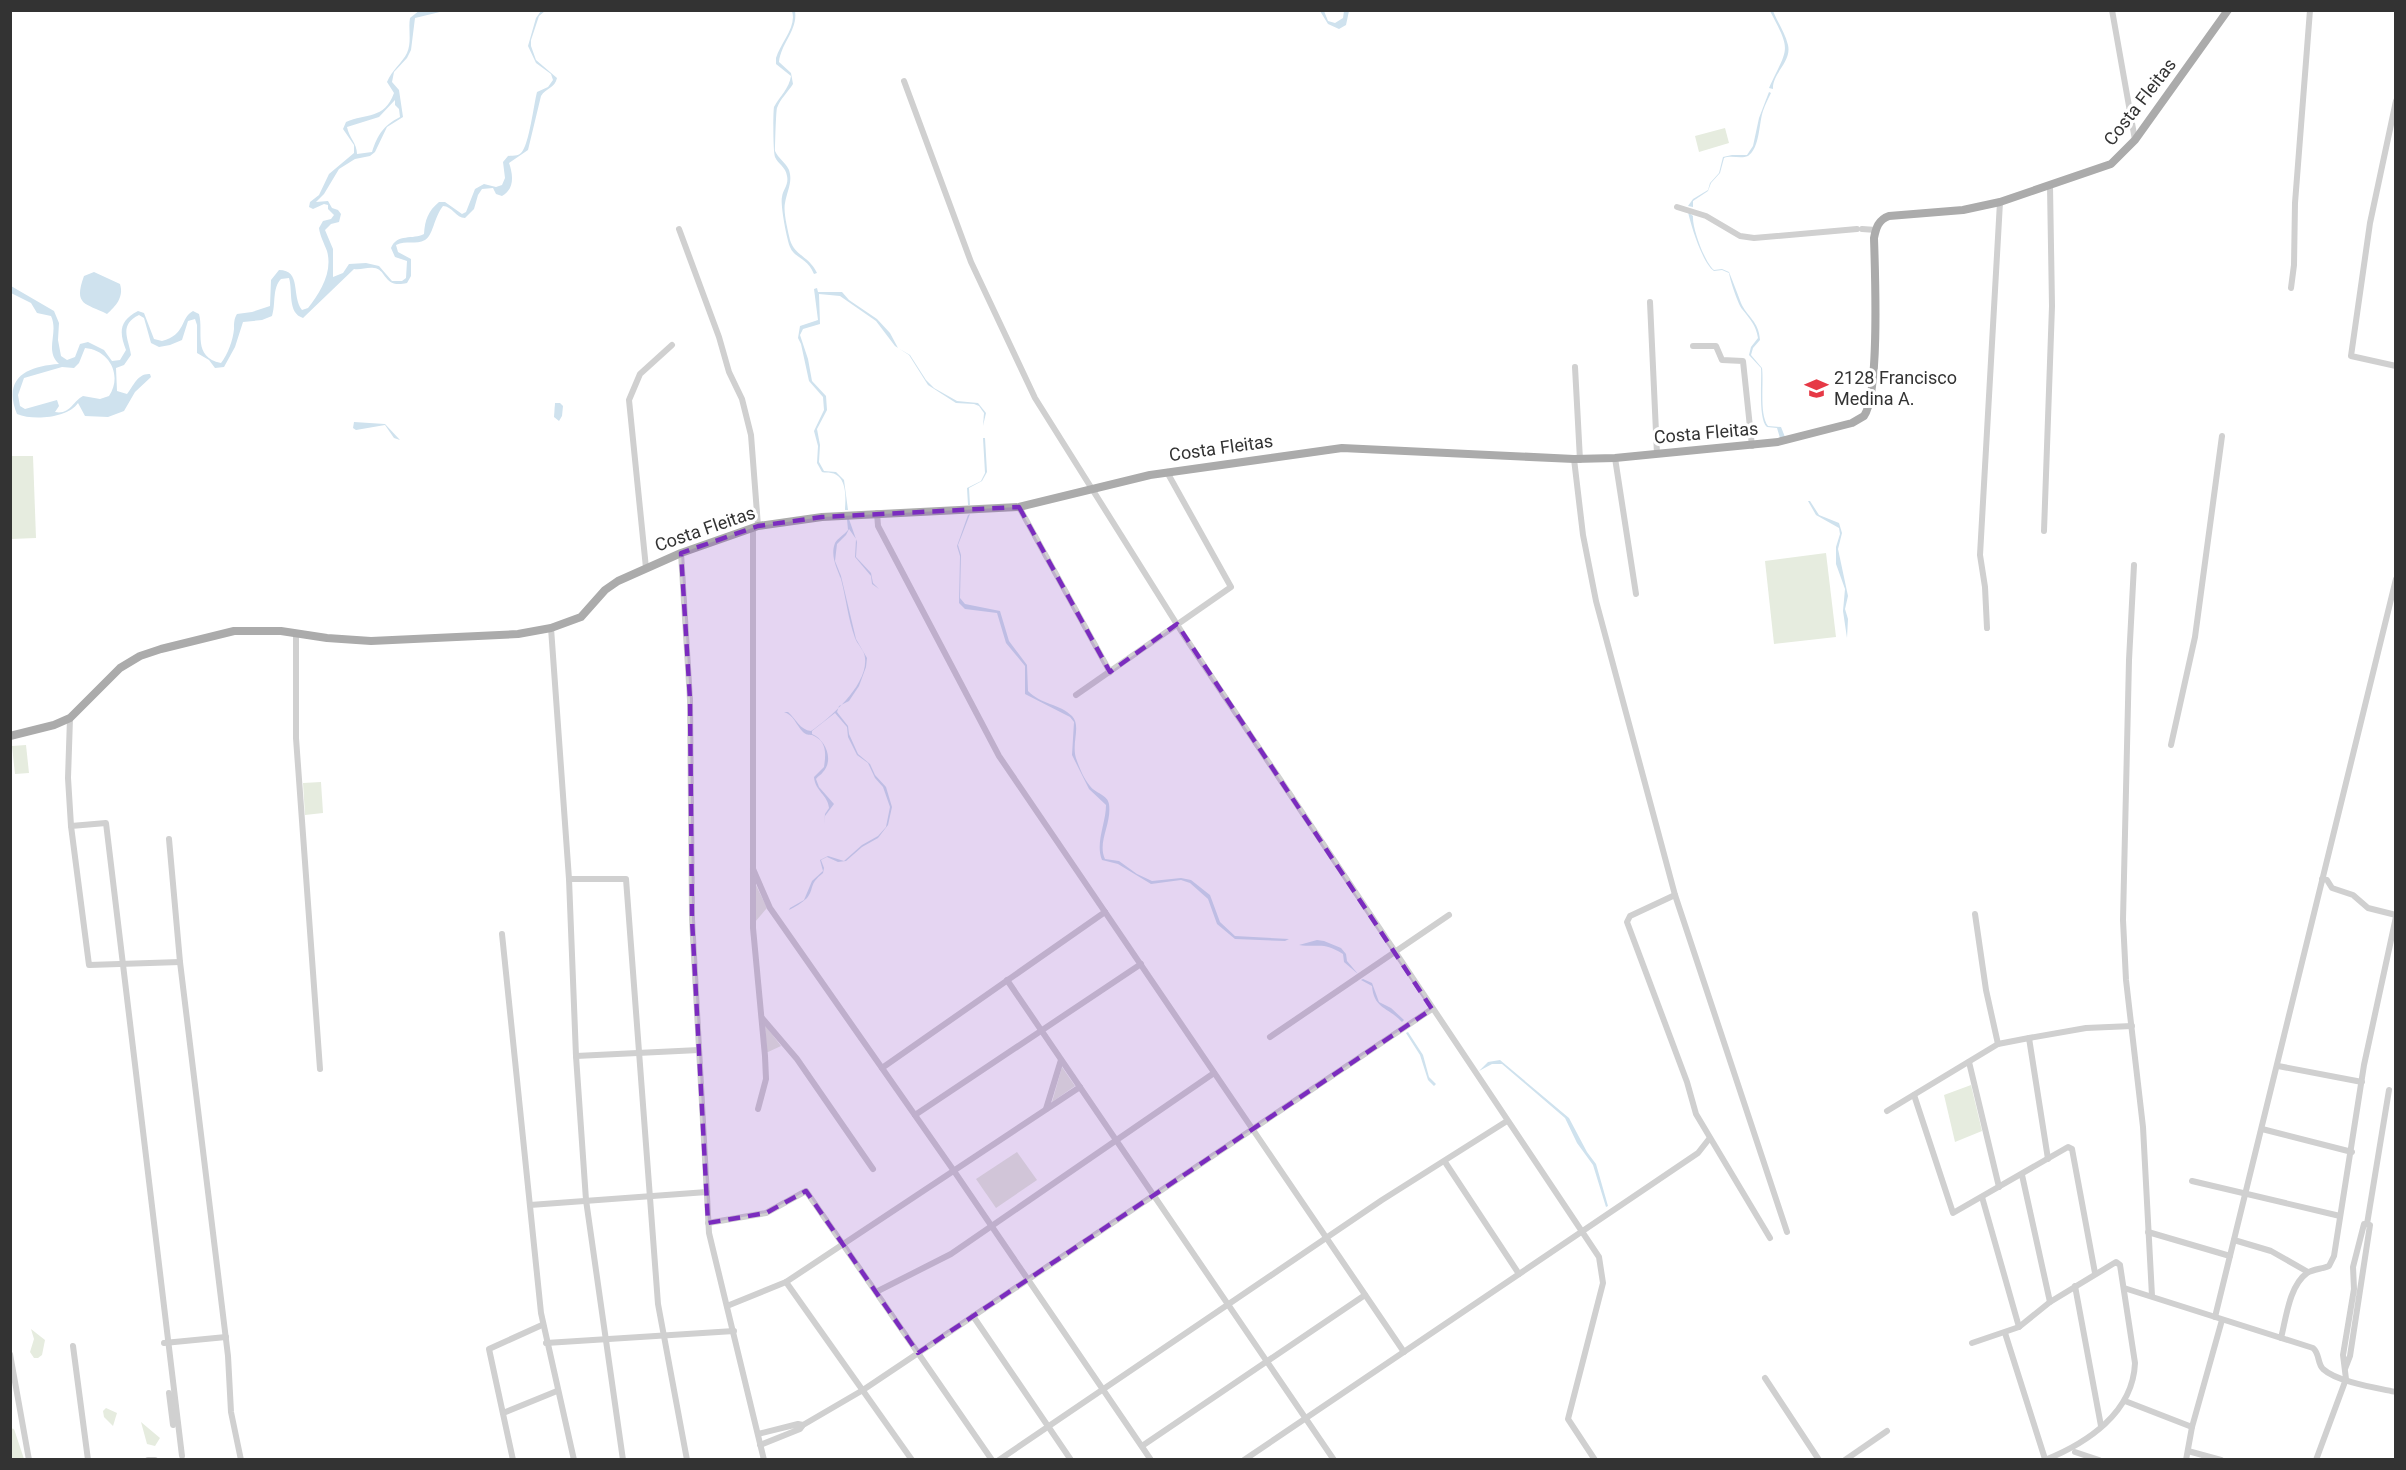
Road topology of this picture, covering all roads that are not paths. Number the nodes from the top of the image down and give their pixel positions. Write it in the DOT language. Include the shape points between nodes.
graph roads {
  1 [pos="2112,10"];
  2 [pos="2310,10"];
  3 [pos="2226,12"];
  4 [pos="904,81"];
  5 [pos="2396,101"];
  6 [pos="2135,140"];
  7 [pos="2050,186"];
  8 [pos="2000,202"];
  9 [pos="1677,207"];
  10 [pos="679,229"];
  11 [pos="1876,230"];
  12 [pos="2290,288"];
  13 [pos="1650,302"];
  14 [pos="672,345"];
  15 [pos="1693,346"];
  16 [pos="2396,366"];
  17 [pos="1575,367"];
  18 [pos="2222,436"];
  19 [pos="1752,446"];
  20 [pos="1657,454"];
  21 [pos="1616,458"];
  22 [pos="1577,460"];
  23 [pos="1167,472"];
  24 [pos="1093,490"];
  25 [pos="1019,507"];
  26 [pos="877,513"];
  27 [pos="755,527"];
  28 [pos="2044,531"];
  29 [pos="681,553"];
  30 [pos="2134,565"];
  31 [pos="646,568"];
  32 [pos="2396,579"];
  33 [pos="1636,594"];
  34 [pos="1177,624"];
  35 [pos="551,628"];
  36 [pos="1987,628"];
  37 [pos="296,633"];
  38 [pos="1110,672"];
  39 [pos="1076,695"];
  40 [pos="70,718"];
  41 [pos="10,736"];
  42 [pos="2171,745"];
  43 [pos="71,826"];
  44 [pos="169,839"];
  45 [pos="753,869"];
  46 [pos="569,879"];
  47 [pos="2322,879"];
  48 [pos="1675,895"];
  49 [pos="1105,912"];
  50 [pos="1975,914"];
  51 [pos="1449,915"];
  52 [pos="2396,916"];
  53 [pos="502,934"];
  54 [pos="1394,952"];
  55 [pos="180,962"];
  56 [pos="121,964"];
  57 [pos="1141,964"];
  58 [pos="1007,980"];
  59 [pos="1432,1009"];
  60 [pos="762,1017"];
  61 [pos="2132,1026"];
  62 [pos="1041,1030"];
  63 [pos="1270,1037"];
  64 [pos="2029,1038"];
  65 [pos="1998,1044"];
  66 [pos="699,1050"];
  67 [pos="639,1053"];
  68 [pos="576,1056"];
  69 [pos="1061,1060"];
  70 [pos="1969,1062"];
  71 [pos="2278,1066"];
  72 [pos="882,1068"];
  73 [pos="320,1069"];
  74 [pos="1214,1073"];
  75 [pos="2361,1082"];
  76 [pos="1080,1087"];
  77 [pos="2389,1090"];
  78 [pos="1914,1095"];
  79 [pos="758,1109"];
  80 [pos="1046,1109"];
  81 [pos="1887,1111"];
  82 [pos="915,1115"];
  83 [pos="1507,1121"];
  84 [pos="1253,1130"];
  85 [pos="2262,1130"];
  86 [pos="1709,1139"];
  87 [pos="1117,1140"];
  88 [pos="2352,1152"];
  89 [pos="2048,1159"];
  90 [pos="1445,1162"];
  91 [pos="873,1170"];
  92 [pos="954,1171"];
  93 [pos="2022,1175"];
  94 [pos="2192,1181"];
  95 [pos="1999,1187"];
  96 [pos="706,1192"];
  97 [pos="2246,1194"];
  98 [pos="650,1196"];
  99 [pos="1154,1196"];
  100 [pos="1982,1197"];
  101 [pos="586,1200"];
  102 [pos="530,1205"];
  103 [pos="2340,1216"];
  104 [pos="708,1223"];
  105 [pos="2367,1224"];
  106 [pos="992,1226"];
  107 [pos="1582,1232"];
  108 [pos="2148,1232"];
  109 [pos="1787,1233"];
  110 [pos="1327,1238"];
  111 [pos="1770,1238"];
  112 [pos="2234,1240"];
  113 [pos="843,1244"];
  114 [pos="2230,1256"];
  115 [pos="2308,1272"];
  116 [pos="2095,1273"];
  117 [pos="1519,1274"];
  118 [pos="1028,1279"];
  119 [pos="786,1282"];
  120 [pos="2075,1286"];
  121 [pos="2124,1288"];
  122 [pos="2354,1289"];
  123 [pos="876,1292"];
  124 [pos="1365,1295"];
  125 [pos="2152,1296"];
  126 [pos="2359,1300"];
  127 [pos="2050,1302"];
  128 [pos="1229,1305"];
  129 [pos="728,1306"];
  130 [pos="973,1316"];
  131 [pos="2218,1318"];
  132 [pos="542,1325"];
  133 [pos="2019,1327"];
  134 [pos="734,1331"];
  135 [pos="2005,1333"];
  136 [pos="664,1335"];
  137 [pos="226,1337"];
  138 [pos="606,1338"];
  139 [pos="2281,1338"];
  140 [pos="165,1343"];
  141 [pos="546,1343"];
  142 [pos="1972,1343"];
  143 [pos="73,1346"];
  144 [pos="1404,1352"];
  145 [pos="918,1353"];
  146 [pos="10,1354"];
  147 [pos="1267,1361"];
  148 [pos="2345,1369"];
  149 [pos="1765,1377"];
  150 [pos="2346,1379"];
  151 [pos="1103,1389"];
  152 [pos="863,1390"];
  153 [pos="557,1391"];
  154 [pos="2396,1392"];
  155 [pos="2125,1401"];
  156 [pos="503,1413"];
  157 [pos="1305,1418"];
  158 [pos="803,1425"];
  159 [pos="1048,1426"];
  160 [pos="2101,1426"];
  161 [pos="2192,1427"];
  162 [pos="1887,1431"];
  163 [pos="758,1434"];
  164 [pos="760,1445"];
  165 [pos="1142,1446"];
  166 [pos="2074,1449"];
  167 [pos="2188,1451"];
  168 [pos="182,1458"];
  169 [pos="763,1459"];
  170 [pos="2045,1459"];
  171 [pos="29,1460"];
  172 [pos="88,1460"];
  173 [pos="148,1460"];
  174 [pos="155,1460"];
  175 [pos="241,1460"];
  176 [pos="513,1460"];
  177 [pos="574,1460"];
  178 [pos="623,1460"];
  179 [pos="687,1460"];
  180 [pos="912,1460"];
  181 [pos="992,1460"];
  182 [pos="999,1460"];
  183 [pos="1071,1460"];
  184 [pos="1151,1460"];
  185 [pos="1244,1460"];
  186 [pos="1334,1460"];
  187 [pos="1595,1460"];
  188 [pos="1820,1460"];
  189 [pos="1845,1460"];
  190 [pos="2077,1460"];
  191 [pos="2099,1460"];
  192 [pos="2186,1460"];
  193 [pos="2221,1460"];
  194 [pos="2316,1460"];
  1 -- 6 [label="street"];
  2 -- 12 [label="street"];
  3 -- 6 [label="main road, Costa Fleitas"];
  4 -- 24 [label="street" via="990,305 1035,398"];
  5 -- 16 [label="street" via="2370,223 2351,356"];
  6 -- 7 [label="main road, Costa Fleitas" via="2111,164"];
  7 -- 8 [label="main road, Costa Fleitas"];
  7 -- 28 [label="street" via="2052,306"];
  8 -- 11 [label="main road, Costa Fleitas" via="1963,210 1889,216"];
  8 -- 36 [label="street" via="1980,555"];
  9 -- 11 [label="street" via="1706,216 1746,237"];
  10 -- 27 [label="street" via="742,399 751,435"];
  11 -- 19 [label="main road, Costa Fleitas" via="1868,411 1852,423"];
  13 -- 20 [label="street"];
  14 -- 31 [label="street" via="640,374 629,400"];
  15 -- 19 [label="street" via="1716,346 1722,360 1742,360"];
  17 -- 22 [label="street"];
  18 -- 42 [label="street" via="2195,637"];
  19 -- 20 [label="main road, Costa Fleitas"];
  20 -- 21 [label="main road, Costa Fleitas"];
  21 -- 22 [label="main road, Costa Fleitas"];
  21 -- 33 [label="street"];
  22 -- 23 [label="main road, Costa Fleitas" via="1357,447"];
  22 -- 48 [label="street" via="1583,536 1596,601"];
  23 -- 24 [label="main road, Costa Fleitas"];
  23 -- 34 [label="street" via="1231,587"];
  24 -- 25 [label="main road, Costa Fleitas"];
  24 -- 34 [label="street"];
  25 -- 26 [label="main road, Costa Fleitas"];
  25 -- 38 [label="street"];
  26 -- 27 [label="main road, Costa Fleitas"];
  26 -- 49 [label="street" via="878,526 999,756"];
  27 -- 29 [label="main road, Costa Fleitas"];
  27 -- 45 [label="street"];
  29 -- 31 [label="main road, Costa Fleitas"];
  29 -- 66 [label="street" via="690,700 690,860"];
  30 -- 61 [label="street" via="2123,920"];
  31 -- 35 [label="main road, Costa Fleitas" via="605,590 581,617"];
  32 -- 47 [label="street"];
  34 -- 38 [label="street"];
  34 -- 54 [label="street"];
  35 -- 37 [label="main road, Costa Fleitas" via="518,634 371,641"];
  35 -- 46 [label="street"];
  37 -- 40 [label="main road, Costa Fleitas" via="234,631 140,656 120,668"];
  37 -- 73 [label="street" via="296,738"];
  38 -- 39 [label="street"];
  40 -- 41 [label="main road, Costa Fleitas"];
  40 -- 43 [label="street"];
  43 -- 56 [label="street" via="90,965"];
  43 -- 56 [label="street" via="104,823"];
  44 -- 55 [label="street"];
  45 -- 60 [label="street" via="753,928"];
  45 -- 72 [label="street" via="770,908"];
  46 -- 67 [label="street" via="626,879"];
  46 -- 68 [label="street"];
  47 -- 52 [label="street" via="2368,908"];
  47 -- 71 [label="street"];
  48 -- 86 [label="street" via="1630,916 1627,922 1696,1114"];
  48 -- 109 [label="street"];
  49 -- 57 [label="street"];
  49 -- 58 [label="street"];
  50 -- 65 [label="street"];
  51 -- 54 [label="street"];
  52 -- 75 [label="street"];
  53 -- 102 [label="street"];
  54 -- 59 [label="street"];
  54 -- 63 [label="street"];
  55 -- 56 [label="street"];
  55 -- 137 [label="street"];
  56 -- 140 [label="street"];
  57 -- 62 [label="street"];
  57 -- 74 [label="street"];
  58 -- 62 [label="street"];
  58 -- 72 [label="street"];
  59 -- 83 [label="street"];
  59 -- 84 [label="street"];
  60 -- 79 [label="street" via="766,1079"];
  60 -- 91 [label="street" via="797,1059"];
  61 -- 64 [label="street" via="2086,1028"];
  61 -- 108 [label="street" via="2143,1127"];
  62 -- 69 [label="street"];
  62 -- 82 [label="street"];
  64 -- 65 [label="street"];
  64 -- 89 [label="street"];
  65 -- 70 [label="street"];
  66 -- 67 [label="street"];
  66 -- 96 [label="street"];
  67 -- 68 [label="street"];
  67 -- 98 [label="street"];
  68 -- 101 [label="street"];
  69 -- 76 [label="street"];
  69 -- 80 [label="street"];
  70 -- 78 [label="street"];
  70 -- 95 [label="street"];
  71 -- 75 [label="street"];
  71 -- 85 [label="street"];
  72 -- 82 [label="street"];
  74 -- 84 [label="street"];
  74 -- 87 [label="street"];
  75 -- 88 [label="street"];
  76 -- 80 [label="street"];
  76 -- 87 [label="street"];
  77 -- 105 [label="street"];
  78 -- 81 [label="street"];
  78 -- 100 [label="street" via="1953,1213"];
  80 -- 92 [label="street"];
  82 -- 92 [label="street"];
  83 -- 90 [label="street"];
  83 -- 107 [label="street"];
  84 -- 99 [label="street"];
  84 -- 110 [label="street"];
  85 -- 88 [label="street"];
  85 -- 97 [label="street"];
  86 -- 107 [label="street" via="1698,1154"];
  86 -- 111 [label="street"];
  87 -- 99 [label="street"];
  87 -- 106 [label="street"];
  88 -- 103 [label="street"];
  89 -- 93 [label="street"];
  89 -- 116 [label="street" via="2072,1149"];
  90 -- 110 [label="street"];
  90 -- 117 [label="street"];
  92 -- 106 [label="street"];
  92 -- 113 [label="street"];
  93 -- 95 [label="street"];
  93 -- 127 [label="street"];
  94 -- 97 [label="street"];
  95 -- 100 [label="street"];
  96 -- 98 [label="street"];
  96 -- 104 [label="street"];
  97 -- 103 [label="street"];
  97 -- 112 [label="street"];
  98 -- 101 [label="street"];
  98 -- 136 [label="street"];
  99 -- 118 [label="street"];
  99 -- 128 [label="street"];
  100 -- 133 [label="street"];
  101 -- 102 [label="street"];
  101 -- 138 [label="street"];
  102 -- 132 [label="street"];
  103 -- 115 [label="street" via="2332,1261 2325,1268"];
  104 -- 113 [label="street" via="766,1212 806,1191"];
  104 -- 129 [label="street"];
  105 -- 122 [label="street" via="2353,1266"];
  105 -- 126 [label="street" via="2370,1225"];
  106 -- 118 [label="street"];
  106 -- 123 [label="street" via="951,1254"];
  107 -- 117 [label="street"];
  107 -- 187 [label="street" via="1599,1257 1603,1283 1568,1419"];
  108 -- 114 [label="street"];
  108 -- 125 [label="street"];
  110 -- 124 [label="street"];
  110 -- 128 [label="street"];
  112 -- 114 [label="street"];
  112 -- 115 [label="street" via="2271,1251"];
  113 -- 119 [label="street"];
  113 -- 123 [label="street"];
  114 -- 131 [label="street"];
  115 -- 139 [label="street" via="2295,1290"];
  116 -- 120 [label="street"];
  116 -- 121 [label="street" via="2119,1263"];
  117 -- 144 [label="street"];
  118 -- 130 [label="street"];
  118 -- 151 [label="street"];
  119 -- 129 [label="street"];
  119 -- 152 [label="street"];
  120 -- 127 [label="street"];
  120 -- 160 [label="street"];
  121 -- 125 [label="street"];
  121 -- 155 [label="street" via="2135,1363"];
  122 -- 126 [label="street"];
  122 -- 148 [label="street" via="2343,1356"];
  123 -- 145 [label="street"];
  124 -- 144 [label="street"];
  124 -- 147 [label="street"];
  125 -- 131 [label="street"];
  126 -- 148 [label="street"];
  127 -- 133 [label="street"];
  128 -- 147 [label="street"];
  128 -- 151 [label="street"];
  129 -- 134 [label="street"];
  130 -- 145 [label="street"];
  130 -- 159 [label="street"];
  131 -- 139 [label="street"];
  131 -- 161 [label="street"];
  132 -- 141 [label="street"];
  132 -- 156 [label="street" via="489,1349"];
  133 -- 135 [label="street"];
  134 -- 136 [label="street"];
  134 -- 163 [label="street"];
  135 -- 142 [label="street"];
  135 -- 170 [label="street"];
  136 -- 138 [label="street"];
  136 -- 179 [label="street"];
  137 -- 140 [label="street"];
  137 -- 175 [label="street" via="231,1412"];
  138 -- 141 [label="street"];
  138 -- 178 [label="street"];
  139 -- 150 [label="street" via="2316,1350 2323,1368"];
  140 -- 168 [label="street" via="172,1417"];
  141 -- 153 [label="street"];
  143 -- 172 [label="street"];
  144 -- 157 [label="street"];
  145 -- 152 [label="street"];
  145 -- 181 [label="street"];
  146 -- 171 [label="street"];
  147 -- 157 [label="street"];
  147 -- 165 [label="street"];
  148 -- 150 [label="street"];
  149 -- 188 [label="street"];
  150 -- 154 [label="street"];
  150 -- 194 [label="street"];
  151 -- 159 [label="street"];
  151 -- 165 [label="street"];
  152 -- 158 [label="street"];
  152 -- 180 [label="street"];
  153 -- 156 [label="street"];
  153 -- 177 [label="street"];
  155 -- 160 [label="street"];
  155 -- 161 [label="street"];
  156 -- 176 [label="street"];
  157 -- 185 [label="street"];
  157 -- 186 [label="street"];
  158 -- 163 [label="street"];
  158 -- 164 [label="street"];
  159 -- 182 [label="street"];
  159 -- 183 [label="street"];
  160 -- 166 [label="street"];
  161 -- 167 [label="street"];
  162 -- 189 [label="street"];
  163 -- 164 [label="street"];
  164 -- 169 [label="street"];
  165 -- 184 [label="street"];
  166 -- 170 [label="street"];
  166 -- 190 [label="street"];
  166 -- 191 [label="street"];
  167 -- 192 [label="street"];
  167 -- 193 [label="street"];
  173 -- 174 [label="street"];
}
